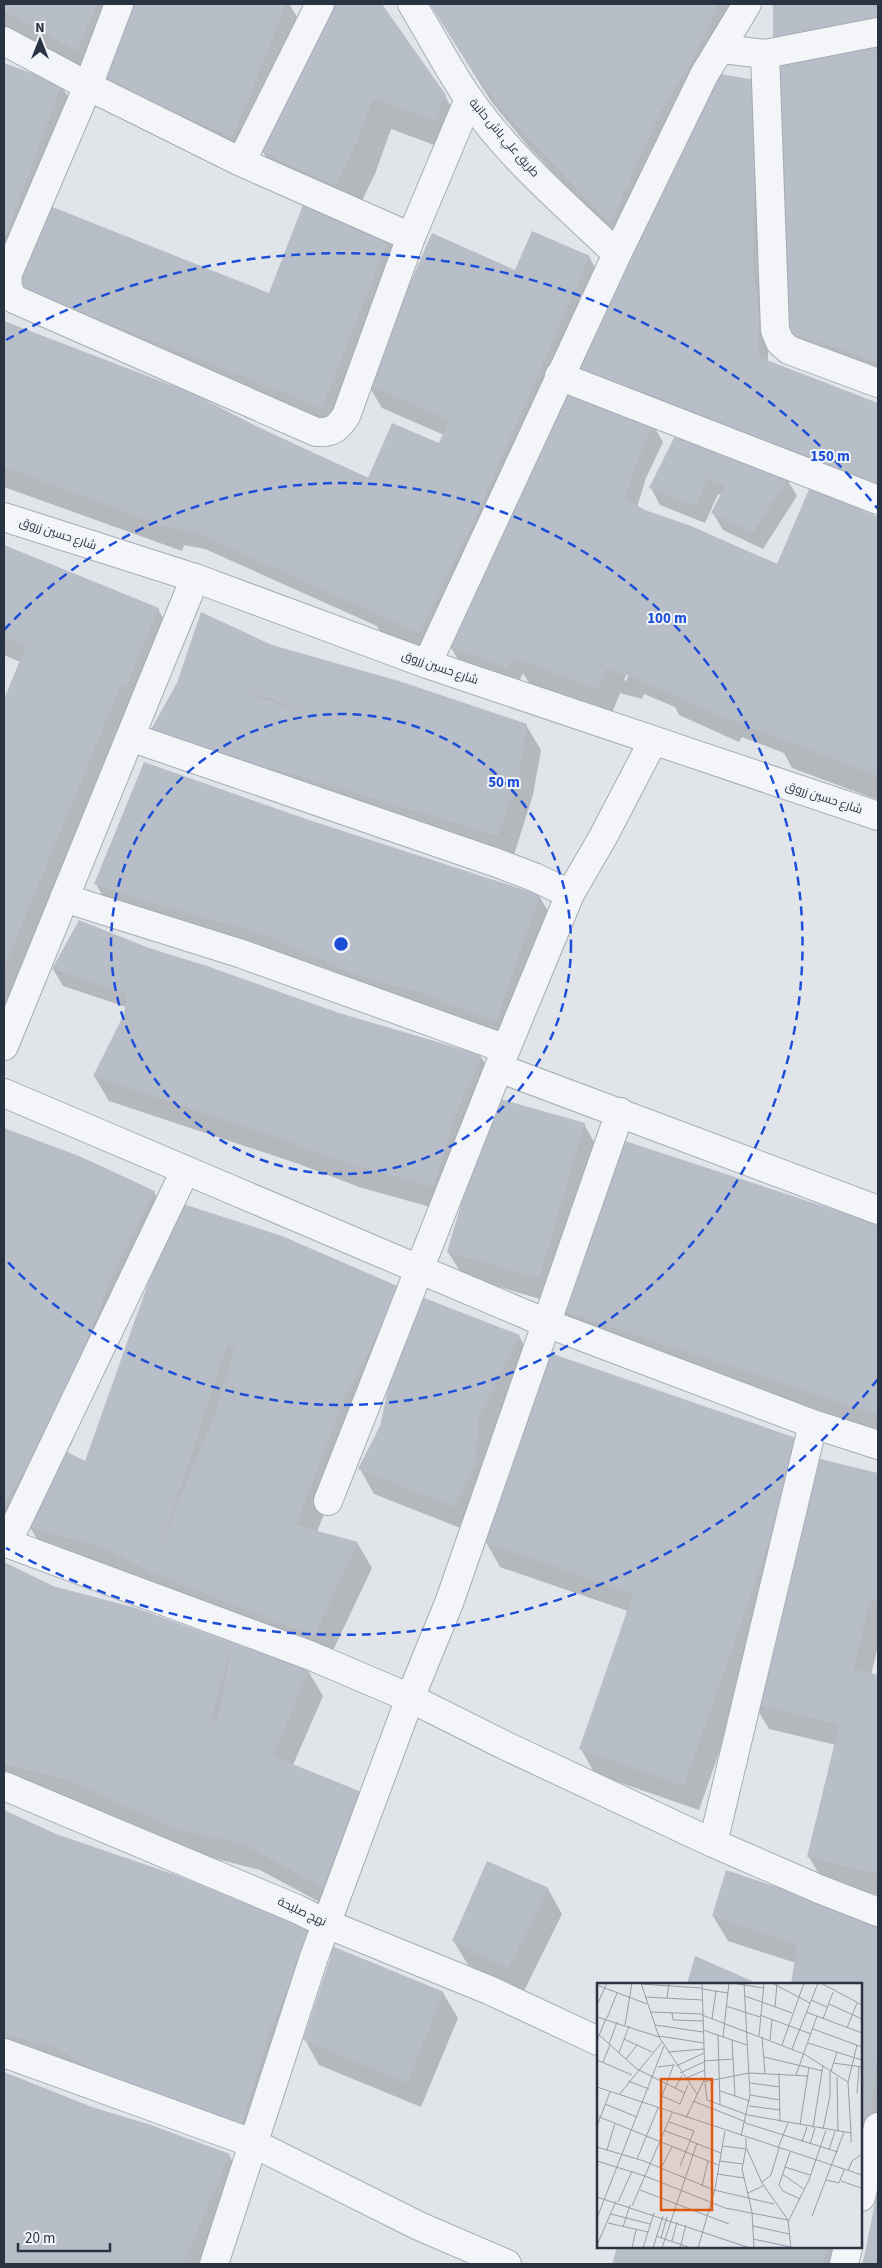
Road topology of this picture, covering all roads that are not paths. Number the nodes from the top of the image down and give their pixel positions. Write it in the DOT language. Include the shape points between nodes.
graph roads {
  1 [pos="119,4"];
  2 [pos="320,4"];
  3 [pos="412,4"];
  4 [pos="747,4"];
  5 [pos="878,32"];
  6 [pos="4,41"];
  7 [pos="722,49"];
  8 [pos="765,54"];
  9 [pos="88,86"];
  10 [pos="469,99"];
  11 [pos="241,162"];
  12 [pos="411,237"];
  13 [pos="617,254"];
  14 [pos="559,376"];
  15 [pos="878,383"];
  16 [pos="878,500"];
  17 [pos="4,517"];
  18 [pos="195,578"];
  19 [pos="427,664"];
  20 [pos="130,737"];
  21 [pos="653,741"];
  22 [pos="878,816"];
  23 [pos="570,894"];
  24 [pos="64,898"];
  25 [pos="4,1046"];
  26 [pos="503,1059"];
  27 [pos="4,1093"];
  28 [pos="620,1112"];
  29 [pos="185,1172"];
  30 [pos="878,1210"];
  31 [pos="420,1270"];
  32 [pos="546,1323"];
  33 [pos="813,1424"];
  34 [pos="878,1445"];
  35 [pos="328,1500"];
  36 [pos="5,1542"];
  37 [pos="410,1698"];
  38 [pos="4,1786"];
  39 [pos="713,1843"];
  40 [pos="878,1912"];
  41 [pos="326,1924"];
  42 [pos="597,2041"];
  43 [pos="4,2053"];
  44 [pos="878,2127"];
  45 [pos="255,2144"];
  46 [pos="870,2153"];
  47 [pos="862,2192"];
  48 [pos="848,2248"];
  49 [pos="214,2264"];
  50 [pos="507,2264"];
  51 [pos="844,2264"];
  1 -- 9 [label="street"];
  2 -- 11 [label="street"];
  3 -- 10 [label="street, طريق علي باش حانبة"];
  4 -- 7 [label="street"];
  5 -- 8 [label="street"];
  6 -- 9 [label="street"];
  7 -- 8 [label="street"];
  7 -- 13 [label="street" via="704,75"];
  8 -- 15 [label="street" via="775,330 780,342 789,350"];
  9 -- 11 [label="street"];
  9 -- 12 [label="street" via="9,271 6,281 8,292 14,299 316,432 327,433 337,430 346,416"];
  10 -- 12 [label="street"];
  10 -- 13 [label="street, طريق علي باش حانبة" via="522,163"];
  11 -- 12 [label="street"];
  13 -- 14 [label="street"];
  14 -- 16 [label="street"];
  14 -- 19 [label="street"];
  17 -- 18 [label="street, شارع حسين زروق"];
  18 -- 19 [label="street, شارع حسين زروق"];
  18 -- 20 [label="street"];
  19 -- 21 [label="street, شارع حسين زروق"];
  20 -- 23 [label="street" via="506,867"];
  20 -- 24 [label="street"];
  21 -- 22 [label="street, شارع حسين زروق"];
  21 -- 23 [label="street" via="604,837"];
  23 -- 26 [label="street"];
  24 -- 25 [label="street"];
  24 -- 26 [label="street" via="242,954"];
  26 -- 28 [label="street"];
  26 -- 31 [label="street"];
  27 -- 29 [label="street"];
  28 -- 30 [label="street"];
  28 -- 32 [label="street"];
  29 -- 31 [label="street"];
  29 -- 36 [label="street"];
  31 -- 32 [label="street"];
  31 -- 35 [label="street"];
  32 -- 33 [label="street"];
  32 -- 37 [label="street" via="449,1603"];
  33 -- 34 [label="street"];
  33 -- 39 [label="street"];
  36 -- 37 [label="street" via="309,1655"];
  37 -- 39 [label="street"];
  37 -- 41 [label="street"];
  38 -- 41 [label="street, نهج صليحة"];
  39 -- 40 [label="street"];
  41 -- 42 [label="street, نهج صليحة" via="489,1990"];
  41 -- 45 [label="street"];
  43 -- 45 [label="street"];
  44 -- 46 [label="street"];
  45 -- 49 [label="street"];
  45 -- 50 [label="street" via="419,2226"];
  46 -- 47 [label="street"];
  48 -- 51 [label="street"];
}
